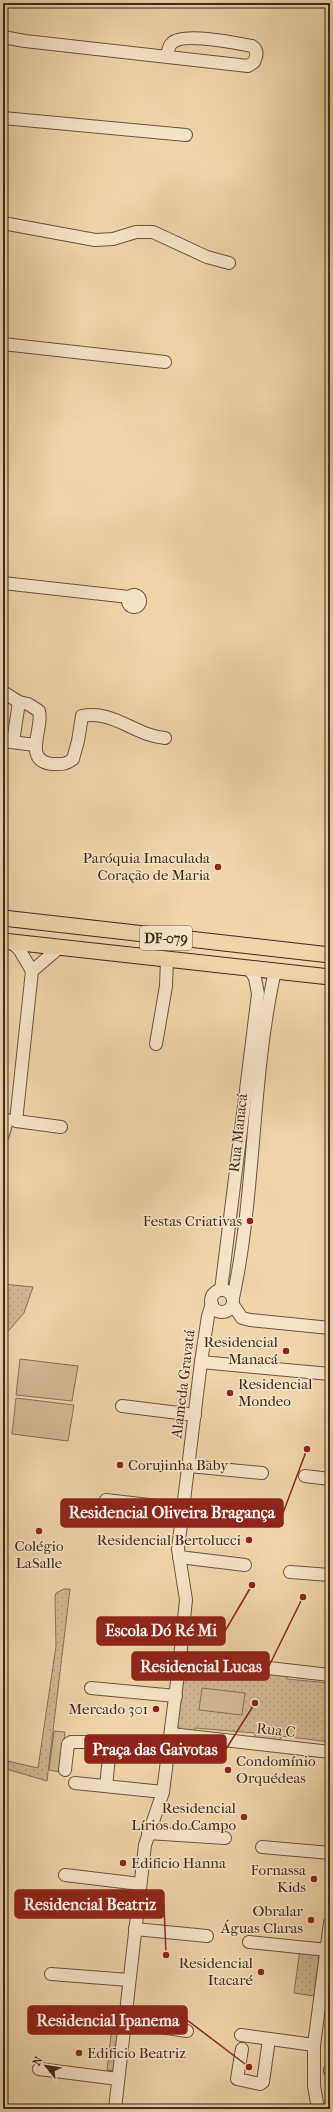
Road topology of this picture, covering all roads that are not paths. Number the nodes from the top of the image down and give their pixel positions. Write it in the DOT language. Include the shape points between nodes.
graph roads {
  1 [pos="3,37"];
  2 [pos="167,57"];
  3 [pos="3,118"];
  4 [pos="186,135"];
  5 [pos="3,223"];
  6 [pos="229,263"];
  7 [pos="3,344"];
  8 [pos="164,362"];
  9 [pos="3,583"];
  10 [pos="3,591"];
  11 [pos="3,692"];
  12 [pos="19,702"];
  13 [pos="165,738"];
  14 [pos="8,742"];
  15 [pos="35,745"];
  16 [pos="3,918"];
  17 [pos="7,942"];
  18 [pos="59,948"];
  19 [pos="330,955"];
  20 [pos="167,959"];
  21 [pos="249,968"];
  22 [pos="32,971"];
  23 [pos="275,971"];
  24 [pos="330,977"];
  25 [pos="156,1044"];
  26 [pos="8,1121"];
  27 [pos="62,1126"];
  28 [pos="3,1135"];
  29 [pos="221,1290"];
  30 [pos="233,1302"];
  31 [pos="212,1304"];
  32 [pos="330,1328"];
  33 [pos="200,1362"];
  34 [pos="330,1374"];
  35 [pos="122,1406"];
  36 [pos="195,1414"];
  37 [pos="189,1466"];
  38 [pos="262,1472"];
  39 [pos="305,1476"];
  40 [pos="330,1479"];
  41 [pos="106,1500"];
  42 [pos="183,1509"];
  43 [pos="178,1557"];
  44 [pos="245,1565"];
  45 [pos="290,1572"];
  46 [pos="330,1575"];
  47 [pos="180,1658"];
  48 [pos="330,1675"];
  49 [pos="91,1688"];
  50 [pos="176,1696"];
  51 [pos="171,1734"];
  52 [pos="330,1752"];
  53 [pos="65,1770"];
  54 [pos="74,1783"];
  55 [pos="106,1786"];
  56 [pos="163,1792"];
  57 [pos="148,1834"];
  58 [pos="224,1838"];
  59 [pos="262,1847"];
  60 [pos="330,1853"];
  61 [pos="65,1876"];
  62 [pos="140,1884"];
  63 [pos="330,1922"];
  64 [pos="135,1929"];
  65 [pos="207,1936"];
  66 [pos="248,1942"];
  67 [pos="327,1950"];
  68 [pos="51,1974"];
  69 [pos="129,1980"];
  70 [pos="325,2006"];
  71 [pos="125,2022"];
  72 [pos="187,2031"];
  73 [pos="241,2035"];
  74 [pos="269,2039"];
  75 [pos="314,2045"];
  76 [pos="242,2049"];
  77 [pos="39,2069"];
  78 [pos="118,2079"];
  79 [pos="115,2109"];
  80 [pos="318,2109"];
  1 -- 2 [label="street"];
  2 -- 2 [label="street" via="248,66 254,62 256,50 252,46 187,38 171,43"];
  3 -- 4 [label="street"];
  5 -- 6 [label="street" via="95,240 114,239 145,231 153,232 207,257"];
  7 -- 8 [label="street"];
  9 -- 10 [label="street" via="129,601"];
  11 -- 12 [label="street"];
  12 -- 14 [label="street"];
  12 -- 15 [label="street" via="39,711 40,722"];
  13 -- 15 [label="street" via="144,735 111,718 91,714 82,716 75,754 69,762 64,764 43,761 37,754"];
  14 -- 15 [label="street"];
  16 -- 19 [label="main road, DF-079"];
  17 -- 18 [label="main road, DF-079"];
  17 -- 22 [label="street" via="19,949"];
  18 -- 20 [label="main road, DF-079"];
  18 -- 22 [label="street"];
  20 -- 21 [label="main road, DF-079"];
  20 -- 25 [label="street" via="166,986"];
  21 -- 23 [label="main road, DF-079"];
  21 -- 29 [label="street, Rua Manacá" via="255,978 258,994"];
  22 -- 26 [label="street"];
  23 -- 24 [label="main road, DF-079"];
  23 -- 30 [label="street, Rua Manacá" via="267,1017 242,1245"];
  26 -- 27 [label="street"];
  26 -- 28 [label="street"];
  29 -- 30 [label="street" via="229,1291"];
  29 -- 31 [label="street" via="213,1295"];
  30 -- 31 [label="street" via="228,1311 222,1312 215,1309"];
  30 -- 32 [label="street" via="242,1318"];
  31 -- 33 [label="street, Alameda Gravatá"];
  33 -- 34 [label="street"];
  33 -- 36 [label="street, Alameda Gravatá"];
  35 -- 36 [label="street"];
  36 -- 37 [label="street, Alameda Gravatá"];
  37 -- 38 [label="street"];
  37 -- 42 [label="street, Alameda Gravatá"];
  39 -- 40 [label="street"];
  41 -- 42 [label="street"];
  42 -- 43 [label="street, Alameda Gravatá"];
  43 -- 44 [label="street"];
  43 -- 47 [label="street, Alameda Gravatá" via="186,1600"];
  45 -- 46 [label="street"];
  47 -- 48 [label="street"];
  47 -- 50 [label="street, Alameda Gravatá"];
  49 -- 50 [label="street"];
  50 -- 51 [label="street, Alameda Gravatá"];
  51 -- 52 [label="street, Rua C"];
  51 -- 56 [label="street, Alameda Gravatá"];
  53 -- 55 [label="street" via="68,1744 104,1742 110,1748"];
  54 -- 55 [label="street"];
  55 -- 56 [label="street"];
  56 -- 57 [label="street, Alameda Gravatá"];
  57 -- 58 [label="street"];
  57 -- 62 [label="street, Alameda Gravatá"];
  59 -- 60 [label="street"];
  61 -- 62 [label="street"];
  62 -- 64 [label="street, Alameda Gravatá"];
  63 -- 67 [label="street"];
  64 -- 65 [label="street"];
  64 -- 69 [label="street, Alameda Gravatá"];
  66 -- 67 [label="street"];
  67 -- 70 [label="street"];
  68 -- 69 [label="street"];
  69 -- 71 [label="street, Alameda Gravatá"];
  70 -- 75 [label="street"];
  71 -- 72 [label="street"];
  71 -- 78 [label="street, Alameda Gravatá"];
  73 -- 74 [label="street"];
  74 -- 75 [label="street"];
  74 -- 76 [label="street" via="263,2082 260,2084 237,2079"];
  75 -- 80 [label="street" via="314,2086"];
  77 -- 78 [label="street"];
  78 -- 79 [label="street, Alameda Gravatá"];
}
